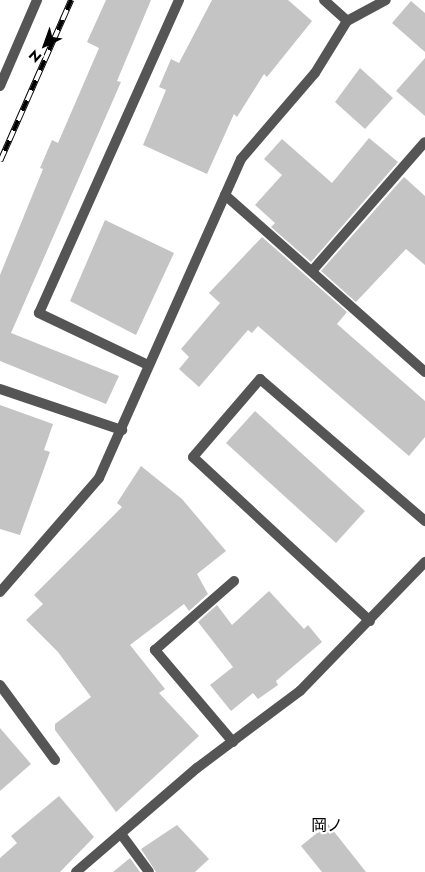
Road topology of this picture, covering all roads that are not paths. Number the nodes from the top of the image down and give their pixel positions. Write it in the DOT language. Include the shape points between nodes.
graph roads {
  1 [pos="37,0"];
  2 [pos="179,0"];
  3 [pos="324,0"];
  4 [pos="386,0"];
  5 [pos="347,21"];
  6 [pos="0,86"];
  7 [pos="425,142"];
  8 [pos="225,195"];
  9 [pos="312,271"];
  10 [pos="148,365"];
  11 [pos="425,372"];
  12 [pos="0,388"];
  13 [pos="122,430"];
  14 [pos="425,520"];
  15 [pos="425,562"];
  16 [pos="234,581"];
  17 [pos="0,592"];
  18 [pos="370,621"];
  19 [pos="0,685"];
  20 [pos="233,742"];
  21 [pos="55,760"];
  22 [pos="121,834"];
  23 [pos="76,872"];
  24 [pos="149,872"];
  1 -- 6 [label="street"];
  2 -- 10 [label="street" via="39,314"];
  3 -- 5 [label="street"];
  4 -- 5 [label="street"];
  5 -- 8 [label="street" via="315,73 253,140"];
  7 -- 9 [label="street"];
  8 -- 9 [label="street"];
  8 -- 10 [label="street"];
  9 -- 11 [label="street"];
  10 -- 13 [label="street"];
  12 -- 13 [label="street"];
  13 -- 17 [label="street" via="98,478"];
  14 -- 18 [label="street" via="260,379 193,457"];
  15 -- 18 [label="street"];
  16 -- 20 [label="street" via="155,650"];
  18 -- 20 [label="street" via="300,691"];
  19 -- 21 [label="street"];
  20 -- 22 [label="street" via="197,768"];
  22 -- 23 [label="street"];
  22 -- 24 [label="street"];
}
